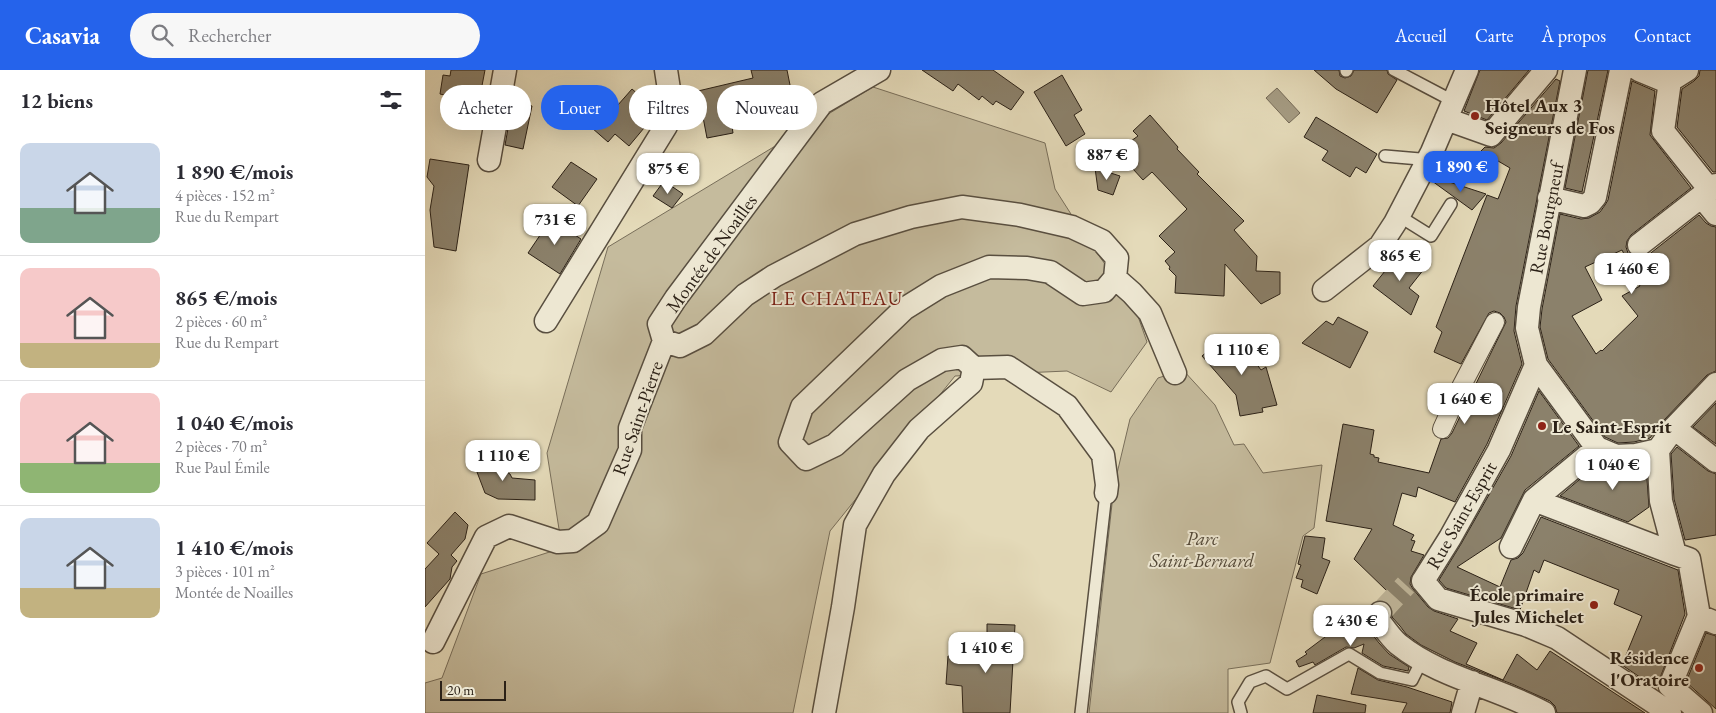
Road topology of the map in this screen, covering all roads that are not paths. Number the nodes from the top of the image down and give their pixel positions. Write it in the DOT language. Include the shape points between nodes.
graph roads {
  1 [pos="505,70"];
  2 [pos="666,70"];
  3 [pos="879,70"];
  4 [pos="1394,70"];
  5 [pos="1410,70"];
  6 [pos="1467,70"];
  7 [pos="1545,70"];
  8 [pos="1575,70"];
  9 [pos="1621,70"];
  10 [pos="1639,70"];
  11 [pos="1687,70"];
  12 [pos="1667,76"];
  13 [pos="1451,105"];
  14 [pos="1385,156"];
  15 [pos="489,160"];
  16 [pos="1427,163"];
  17 [pos="1711,197"];
  18 [pos="1549,198"];
  19 [pos="1451,204"];
  20 [pos="1399,216"];
  21 [pos="1639,245"];
  22 [pos="1115,278"];
  23 [pos="1324,290"];
  24 [pos="546,320"];
  25 [pos="1495,322"];
  26 [pos="664,341"];
  27 [pos="1536,365"];
  28 [pos="974,368"];
  29 [pos="1175,372"];
  30 [pos="1715,385"];
  31 [pos="1674,428"];
  32 [pos="1442,429"];
  33 [pos="1597,448"];
  34 [pos="1658,450"];
  35 [pos="1716,461"];
  36 [pos="1106,493"];
  37 [pos="1534,500"];
  38 [pos="1511,546"];
  39 [pos="1675,554"];
  40 [pos="1380,613"];
  41 [pos="1707,620"];
  42 [pos="433,642"];
  43 [pos="1422,660"];
  44 [pos="1471,682"];
  45 [pos="824,713"];
  46 [pos="1081,713"];
  47 [pos="1241,713"];
  48 [pos="1463,713"];
  49 [pos="1544,713"];
  50 [pos="1669,713"];
  51 [pos="1701,713"];
  1 -- 15 [label="street"];
  2 -- 24 [label="street" via="670,96 666,126"];
  3 -- 26 [label="street, Montée de Noailles" via="822,103 676,298 659,324"];
  4 -- 13 [label="lane"];
  5 -- 13 [label="lane"];
  6 -- 13 [label="street"];
  7 -- 13 [label="street" via="1491,135"];
  8 -- 18 [label="street, Rue Bourgneuf"];
  9 -- 18 [label="street" via="1595,197 1584,206"];
  10 -- 12 [label="street"];
  11 -- 12 [label="street"];
  12 -- 17 [label="street" via="1669,88 1663,131"];
  13 -- 16 [label="street"];
  14 -- 16 [label="lane" via="1420,159"];
  16 -- 20 [label="street"];
  17 -- 21 [label="street"];
  18 -- 27 [label="street, Rue Bourgneuf" via="1527,328"];
  19 -- 20 [label="lane" via="1431,236"];
  20 -- 23 [label="street" via="1380,246"];
  22 -- 26 [label="street, Montée de Noailles" via="1117,258 1102,241 1072,227 1020,215 962,207 911,217 855,234 774,276 745,295 704,334 679,346"];
  22 -- 28 [label="street" via="1104,292 1083,294 1050,272 989,267 941,286 904,309 802,407 790,442 806,459 835,445 907,380 942,360 962,357"];
  22 -- 29 [label="street" via="1150,313"];
  25 -- 32 [label="street"];
  26 -- 42 [label="street, Rue Saint-Pierre" via="629,428 630,450 598,523 573,541 558,542 509,526 486,537"];
  27 -- 33 [label="street"];
  27 -- 50 [label="street, Rue Saint-Esprit" via="1499,450 1449,538 1414,583 1438,599 1526,625 1557,638"];
  28 -- 36 [label="street" via="1008,367 1067,406 1103,455"];
  28 -- 45 [label="street" via="971,383 919,428 883,474 855,525"];
  30 -- 31 [label="street"];
  31 -- 34 [label="street"];
  31 -- 35 [label="street"];
  33 -- 34 [label="street" via="1616,456"];
  33 -- 37 [label="street"];
  34 -- 39 [label="street" via="1661,501"];
  36 -- 46 [label="lane"];
  37 -- 38 [label="street"];
  37 -- 39 [label="street"];
  39 -- 41 [label="street" via="1689,559"];
  40 -- 43 [label="street" via="1376,617 1397,643"];
  41 -- 51 [label="street" via="1671,686"];
  43 -- 44 [label="street"];
  43 -- 47 [label="lane" via="1412,680 1380,674 1349,654 1287,689 1266,676 1250,682 1238,702"];
  44 -- 48 [label="street"];
  44 -- 49 [label="street"];
}
